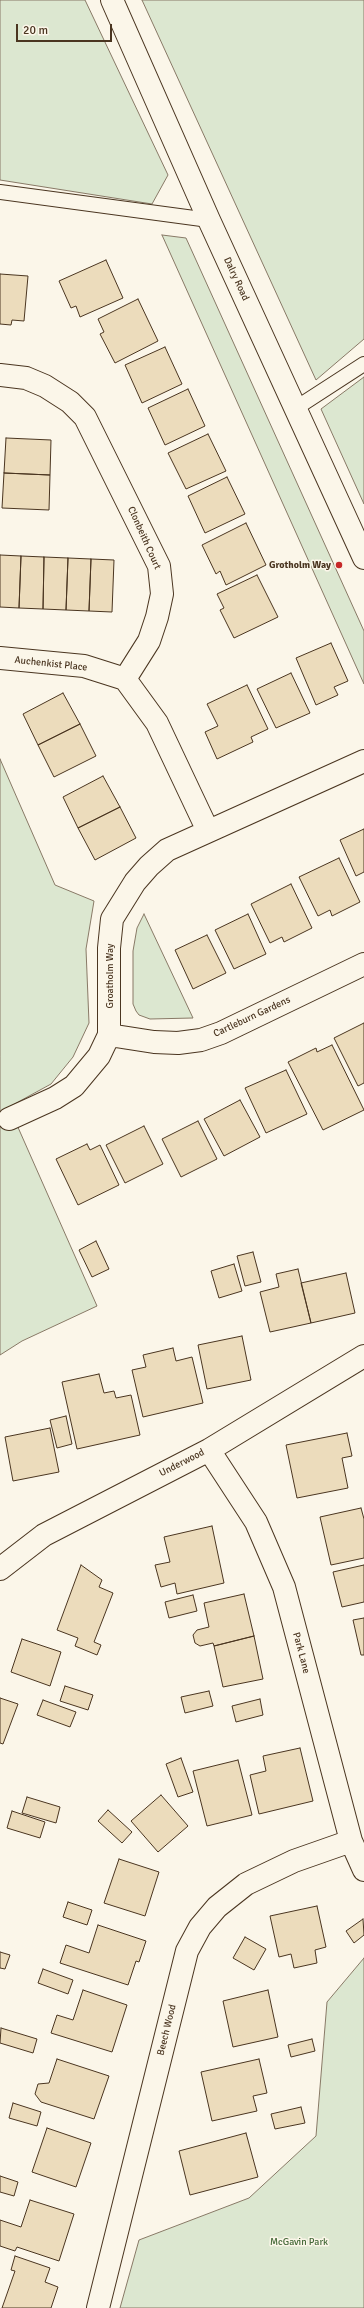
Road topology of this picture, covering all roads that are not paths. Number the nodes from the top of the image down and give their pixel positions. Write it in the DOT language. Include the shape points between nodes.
graph roads {
  1 [pos="112,0"];
  2 [pos="0,192"];
  3 [pos="209,220"];
  4 [pos="364,364"];
  5 [pos="0,375"];
  6 [pos="296,408"];
  7 [pos="364,558"];
  8 [pos="0,658"];
  9 [pos="125,680"];
  10 [pos="364,761"];
  11 [pos="208,832"];
  12 [pos="364,964"];
  13 [pos="110,1035"];
  14 [pos="9,1119"];
  15 [pos="364,1356"];
  16 [pos="209,1450"];
  17 [pos="0,1569"];
  18 [pos="351,1841"];
  19 [pos="364,1870"];
  20 [pos="98,2308"];
  1 -- 3 [label="main road, Dalry Road"];
  2 -- 3 [label="lane"];
  3 -- 6 [label="main road, Dalry Road"];
  4 -- 6 [label="lane"];
  5 -- 9 [label="main road, Clonbeith Court" via="26,378 45,386 70,402 85,417 159,566 162,594 157,617 149,642"];
  6 -- 7 [label="main road, Dalry Road"];
  8 -- 9 [label="main road, Auchenkist Place" via="84,666"];
  9 -- 11 [label="main road" via="157,723"];
  10 -- 11 [label="main road, Groatholm Way"];
  11 -- 13 [label="main road, Groatholm Way" via="167,850 149,866 135,882 112,919 109,948"];
  12 -- 13 [label="main road, Cartleburn Gardens" via="221,1033 200,1040 178,1043 154,1042"];
  13 -- 14 [label="main road, Groatholm Way" via="99,1056 74,1086 55,1098"];
  15 -- 16 [label="main road, Underwood"];
  16 -- 17 [label="main road, Underwood" via="44,1535"];
  16 -- 18 [label="main road, Park Lane" via="256,1522 284,1587"];
  18 -- 19 [label="main road, Park Lane"];
  18 -- 20 [label="main road, Beech Wood" via="294,1861 246,1884 217,1907 200,1926 187,1951"];
}
